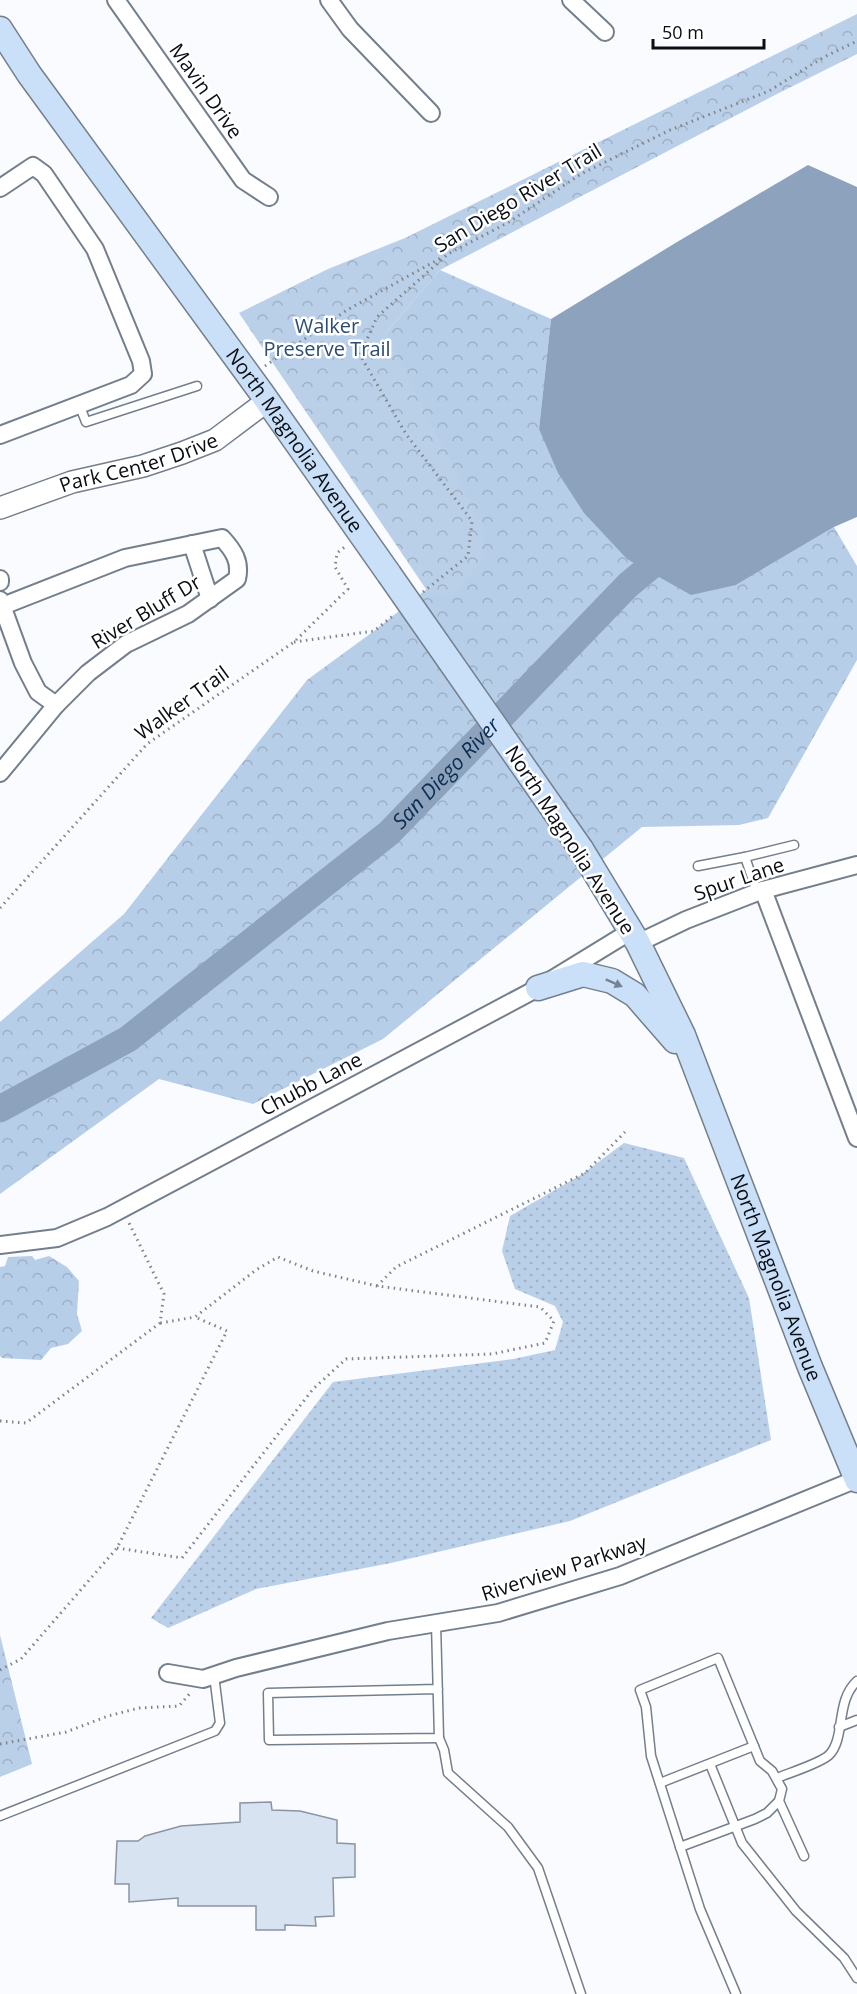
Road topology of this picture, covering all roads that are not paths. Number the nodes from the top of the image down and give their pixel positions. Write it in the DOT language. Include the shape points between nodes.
graph roads {
  1 [pos="116,0"];
  2 [pos="330,0"];
  3 [pos="571,0"];
  4 [pos="0,29"];
  5 [pos="605,32"];
  6 [pos="431,113"];
  7 [pos="0,188"];
  8 [pos="269,197"];
  9 [pos="197,386"];
  10 [pos="267,401"];
  11 [pos="79,404"];
  12 [pos="1,432"];
  13 [pos="0,508"];
  14 [pos="192,544"];
  15 [pos="210,598"];
  16 [pos="1,604"];
  17 [pos="56,705"];
  18 [pos="0,773"];
  19 [pos="794,845"];
  20 [pos="746,857"];
  21 [pos="857,865"];
  22 [pos="698,866"];
  23 [pos="760,891"];
  24 [pos="634,937"];
  25 [pos="537,988"];
  26 [pos="695,1066"];
  27 [pos="857,1138"];
  28 [pos="0,1245"];
  29 [pos="855,1470"];
  30 [pos="436,1623"];
  31 [pos="168,1673"];
  32 [pos="209,1677"];
  33 [pos="857,1682"];
  34 [pos="438,1689"];
  35 [pos="857,1720"];
  36 [pos="839,1727"];
  37 [pos="439,1738"];
  38 [pos="754,1746"];
  39 [pos="710,1764"];
  40 [pos="777,1778"];
  41 [pos="660,1784"];
  42 [pos="779,1801"];
  43 [pos="0,1816"];
  44 [pos="734,1825"];
  45 [pos="680,1847"];
  46 [pos="804,1856"];
  47 [pos="857,1978"];
  48 [pos="580,1994"];
  49 [pos="736,1994"];
  1 -- 8 [label="street, Mavin Drive" via="243,180"];
  2 -- 6 [label="street" via="350,29"];
  3 -- 5 [label="street"];
  4 -- 10 [label="main road, North Magnolia Avenue"];
  7 -- 11 [label="street" via="33,166 44,174 95,249 141,361 143,374 131,385"];
  9 -- 11 [label="lane" via="86,422"];
  10 -- 13 [label="street, Park Center Drive" via="215,440 143,466 72,482"];
  10 -- 24 [label="main road, North Magnolia Avenue, bridge" via="581,849"];
  11 -- 12 [label="street"];
  14 -- 15 [label="street"];
  14 -- 15 [label="street, River Bluff Dr" via="222,538 237,559 237,579"];
  14 -- 16 [label="street" via="125,558"];
  15 -- 17 [label="street, River Bluff Dr" via="188,614 126,644 88,673"];
  16 -- 17 [label="street" via="38,692"];
  17 -- 18 [label="street, River Bluff Dr"];
  19 -- 20 [label="lane"];
  20 -- 22 [label="lane"];
  20 -- 23 [label="lane"];
  21 -- 23 [label="street, Spur Lane"];
  23 -- 24 [label="street, Spur Lane"];
  23 -- 27 [label="street"];
  24 -- 25 [label="street, Chubb Lane"];
  24 -- 26 [label="main road, North Magnolia Avenue"];
  25 -- 26 [label="main road, one-way" via="583,975 612,981 635,995"];
  25 -- 28 [label="street, Chubb Lane" via="122,1209 57,1238"];
  26 -- 29 [label="main road, North Magnolia Avenue"];
  29 -- 30 [label="street, Riverview Parkway" via="620,1576 498,1613"];
  30 -- 32 [label="street, Riverview Parkway" via="388,1631"];
  30 -- 34 [label="lane"];
  31 -- 32 [label="street, Riverview Parkway"];
  32 -- 43 [label="lane" via="220,1723 214,1731"];
  33 -- 36 [label="lane" via="846,1695"];
  34 -- 37 [label="lane"];
  34 -- 37 [label="lane" via="267,1693 269,1740"];
  35 -- 36 [label="lane"];
  36 -- 40 [label="lane" via="829,1755"];
  37 -- 48 [label="lane" via="448,1773 508,1827 538,1868"];
  38 -- 39 [label="lane"];
  38 -- 40 [label="lane" via="760,1761"];
  38 -- 41 [label="lane" via="718,1658 639,1690 646,1707 651,1756"];
  39 -- 41 [label="lane"];
  39 -- 44 [label="lane"];
  40 -- 42 [label="lane" via="782,1789"];
  41 -- 45 [label="lane"];
  42 -- 44 [label="lane" via="767,1813"];
  42 -- 46 [label="lane"];
  44 -- 45 [label="lane"];
  44 -- 47 [label="lane" via="742,1843 796,1911 844,1958"];
  45 -- 49 [label="lane" via="700,1909"];
}
